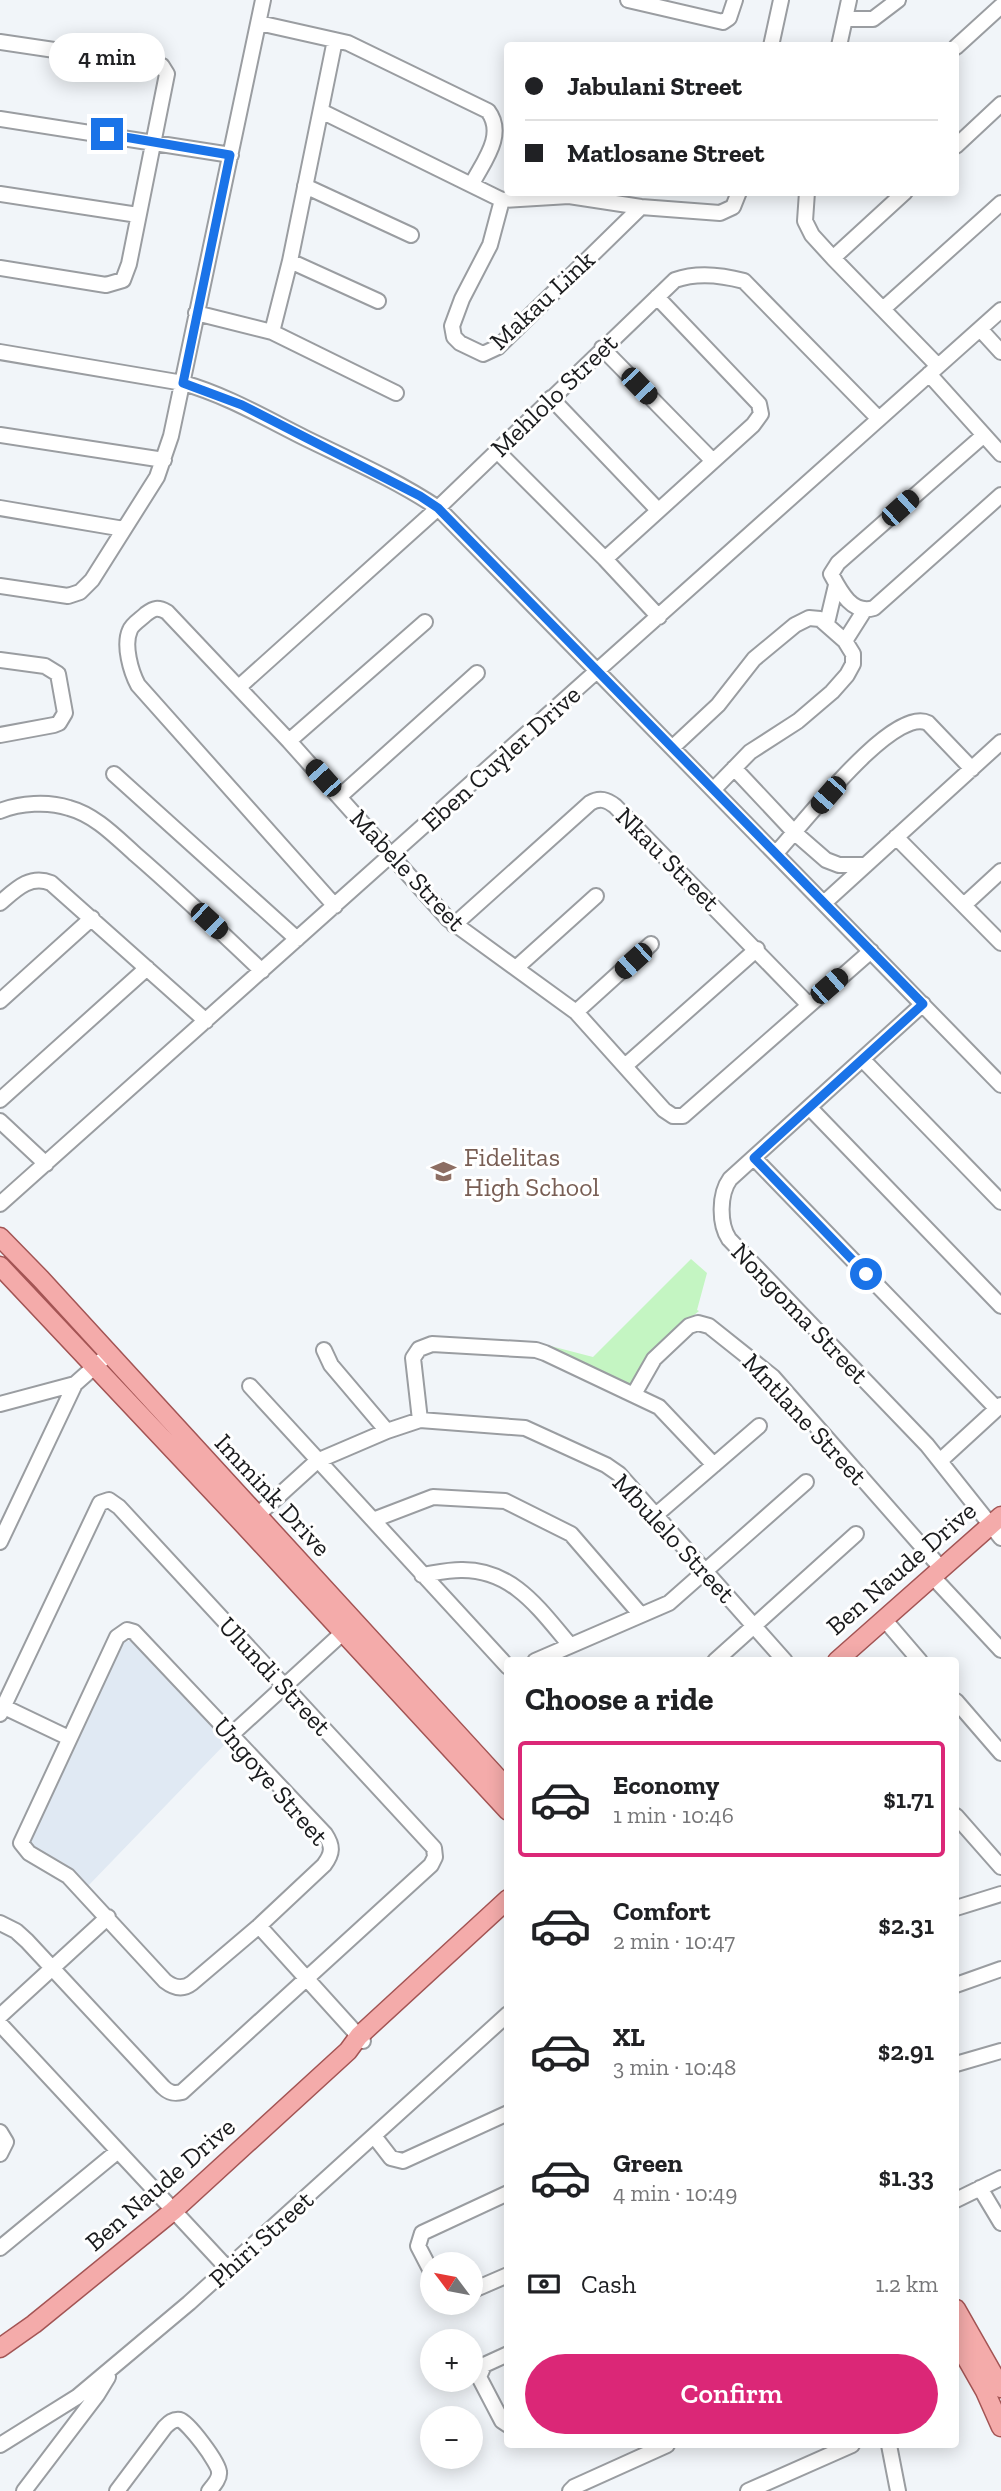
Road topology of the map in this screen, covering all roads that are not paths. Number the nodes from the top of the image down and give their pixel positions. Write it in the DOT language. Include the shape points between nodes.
graph roads {
  1 [pos="263,0"];
  2 [pos="628,0"];
  3 [pos="735,0"];
  4 [pos="781,0"];
  5 [pos="849,0"];
  6 [pos="898,0"];
  7 [pos="1001,6"];
  8 [pos="845,19"];
  9 [pos="259,23"];
  10 [pos="335,40"];
  11 [pos="772,42"];
  12 [pos="840,42"];
  13 [pos="0,43"];
  14 [pos="959,44"];
  15 [pos="1001,104"];
  16 [pos="321,111"];
  17 [pos="0,119"];
  18 [pos="154,143"];
  19 [pos="959,143"];
  20 [pos="230,155"];
  21 [pos="472,184"];
  22 [pos="305,186"];
  23 [pos="0,194"];
  24 [pos="737,196"];
  25 [pos="807,196"];
  26 [pos="901,196"];
  27 [pos="502,200"];
  28 [pos="1001,203"];
  29 [pos="641,206"];
  30 [pos="138,215"];
  31 [pos="411,235"];
  32 [pos="833,258"];
  33 [pos="290,261"];
  34 [pos="0,268"];
  35 [pos="657,297"];
  36 [pos="378,301"];
  37 [pos="883,309"];
  38 [pos="1001,310"];
  39 [pos="196,313"];
  40 [pos="980,329"];
  41 [pos="272,332"];
  42 [pos="602,348"];
  43 [pos="0,352"];
  44 [pos="1001,352"];
  45 [pos="934,370"];
  46 [pos="183,383"];
  47 [pos="396,393"];
  48 [pos="551,398"];
  49 [pos="879,419"];
  50 [pos="0,435"];
  51 [pos="984,435"];
  52 [pos="497,451"];
  53 [pos="1001,454"];
  54 [pos="164,460"];
  55 [pos="713,461"];
  56 [pos="1001,495"];
  57 [pos="0,508"];
  58 [pos="438,508"];
  59 [pos="658,510"];
  60 [pos="124,529"];
  61 [pos="605,559"];
  62 [pos="836,584"];
  63 [pos="0,586"];
  64 [pos="864,611"];
  65 [pos="659,617"];
  66 [pos="425,622"];
  67 [pos="827,623"];
  68 [pos="845,641"];
  69 [pos="0,660"];
  70 [pos="598,670"];
  71 [pos="477,673"];
  72 [pos="239,687"];
  73 [pos="0,734"];
  74 [pos="289,741"];
  75 [pos="1001,742"];
  76 [pos="673,747"];
  77 [pos="734,768"];
  78 [pos="972,769"];
  79 [pos="114,774"];
  80 [pos="713,789"];
  81 [pos="339,797"];
  82 [pos="0,811"];
  83 [pos="795,833"];
  84 [pos="896,837"];
  85 [pos="776,853"];
  86 [pos="391,857"];
  87 [pos="866,864"];
  88 [pos="1001,872"];
  89 [pos="596,895"];
  90 [pos="0,903"];
  91 [pos="824,903"];
  92 [pos="964,905"];
  93 [pos="335,906"];
  94 [pos="92,918"];
  95 [pos="454,925"];
  96 [pos="297,939"];
  97 [pos="1001,943"];
  98 [pos="651,944"];
  99 [pos="757,950"];
  100 [pos="871,951"];
  101 [pos="147,968"];
  102 [pos="516,968"];
  103 [pos="262,971"];
  104 [pos="0,1000"];
  105 [pos="808,1004"];
  106 [pos="923,1004"];
  107 [pos="576,1012"];
  108 [pos="206,1021"];
  109 [pos="863,1060"];
  110 [pos="625,1066"];
  111 [pos="1001,1085"];
  112 [pos="0,1100"];
  113 [pos="810,1108"];
  114 [pos="0,1121"];
  115 [pos="754,1158"];
  116 [pos="46,1164"];
  117 [pos="1001,1202"];
  118 [pos="0,1204"];
  119 [pos="0,1237"];
  120 [pos="0,1266"];
  121 [pos="1001,1306"];
  122 [pos="324,1350"];
  123 [pos="108,1354"];
  124 [pos="95,1367"];
  125 [pos="75,1384"];
  126 [pos="250,1386"];
  127 [pos="634,1394"];
  128 [pos="0,1405"];
  129 [pos="999,1407"];
  130 [pos="420,1420"];
  131 [pos="759,1426"];
  132 [pos="387,1431"];
  133 [pos="940,1460"];
  134 [pos="317,1461"];
  135 [pos="713,1465"];
  136 [pos="806,1482"];
  137 [pos="657,1514"];
  138 [pos="251,1520"];
  139 [pos="373,1520"];
  140 [pos="997,1526"];
  141 [pos="856,1534"];
  142 [pos="0,1542"];
  143 [pos="706,1571"];
  144 [pos="936,1572"];
  145 [pos="422,1575"];
  146 [pos="641,1615"];
  147 [pos="884,1619"];
  148 [pos="755,1626"];
  149 [pos="348,1628"];
  150 [pos="569,1645"];
  151 [pos="1001,1650"];
  152 [pos="544,1657"];
  153 [pos="720,1657"];
  154 [pos="782,1657"];
  155 [pos="841,1657"];
  156 [pos="917,1657"];
  157 [pos="504,1663"];
  158 [pos="285,1686"];
  159 [pos="959,1704"];
  160 [pos="1,1708"];
  161 [pos="232,1735"];
  162 [pos="69,1738"];
  163 [pos="1001,1753"];
  164 [pos="504,1784"];
  165 [pos="504,1806"];
  166 [pos="959,1825"];
  167 [pos="1001,1867"];
  168 [pos="1001,1894"];
  169 [pos="504,1903"];
  170 [pos="959,1907"];
  171 [pos="504,1916"];
  172 [pos="108,1917"];
  173 [pos="0,1923"];
  174 [pos="259,1926"];
  175 [pos="54,1967"];
  176 [pos="1001,1969"];
  177 [pos="307,1979"];
  178 [pos="959,1984"];
  179 [pos="0,2016"];
  180 [pos="504,2018"];
  181 [pos="0,2024"];
  182 [pos="356,2043"];
  183 [pos="1001,2051"];
  184 [pos="959,2063"];
  185 [pos="504,2115"];
  186 [pos="0,2132"];
  187 [pos="374,2136"];
  188 [pos="118,2151"];
  189 [pos="0,2154"];
  190 [pos="1001,2178"];
  191 [pos="981,2188"];
  192 [pos="504,2195"];
  193 [pos="959,2199"];
  194 [pos="173,2211"];
  195 [pos="1001,2223"];
  196 [pos="0,2248"];
  197 [pos="420,2252"];
  198 [pos="228,2269"];
  199 [pos="504,2277"];
  200 [pos="483,2286"];
  201 [pos="959,2314"];
  202 [pos="959,2345"];
  203 [pos="0,2348"];
  204 [pos="504,2356"];
  205 [pos="110,2368"];
  206 [pos="1001,2388"];
  207 [pos="504,2422"];
  208 [pos="1001,2427"];
  209 [pos="0,2445"];
  210 [pos="660,2448"];
  211 [pos="845,2448"];
  212 [pos="890,2448"];
  213 [pos="24,2491"];
  214 [pos="117,2491"];
  215 [pos="209,2491"];
  216 [pos="570,2491"];
  217 [pos="748,2491"];
  218 [pos="898,2491"];
  1 -- 9 [label="street"];
  2 -- 3 [label="street" via="720,22 728,19"];
  4 -- 11 [label="street"];
  5 -- 8 [label="street"];
  6 -- 8 [label="street" via="873,19"];
  7 -- 14 [label="street"];
  8 -- 12 [label="street"];
  9 -- 10 [label="street"];
  9 -- 20 [label="street"];
  10 -- 16 [label="street"];
  10 -- 21 [label="street" via="488,111 495,123 495,138"];
  13 -- 18 [label="street" via="164,67 167,78"];
  15 -- 19 [label="street"];
  16 -- 21 [label="street"];
  16 -- 22 [label="street"];
  17 -- 18 [label="street"];
  18 -- 20 [label="street"];
  18 -- 30 [label="street"];
  20 -- 39 [label="street"];
  21 -- 27 [label="street"];
  22 -- 31 [label="street"];
  22 -- 33 [label="street"];
  23 -- 30 [label="street"];
  24 -- 29 [label="street" via="733,207 720,213"];
  25 -- 32 [label="street" via="805,221"];
  26 -- 32 [label="street"];
  27 -- 29 [label="street" via="569,196"];
  27 -- 29 [label="street, Makau Link" via="489,245 452,326 460,343 483,355 498,347"];
  28 -- 37 [label="street"];
  30 -- 34 [label="street" via="126,275 114,285"];
  32 -- 37 [label="street"];
  33 -- 36 [label="street"];
  33 -- 41 [label="street"];
  35 -- 42 [label="street, Mehlolo Street"];
  35 -- 49 [label="street, Mehlolo Street" via="675,281 693,275 744,281"];
  35 -- 55 [label="street" via="760,407 756,422"];
  37 -- 45 [label="street"];
  38 -- 40 [label="street, Eben Cuyler Drive"];
  39 -- 41 [label="street"];
  39 -- 46 [label="street"];
  40 -- 44 [label="street"];
  40 -- 45 [label="street, Eben Cuyler Drive"];
  41 -- 47 [label="street"];
  42 -- 48 [label="street, Mehlolo Street"];
  42 -- 55 [label="street"];
  43 -- 46 [label="street"];
  45 -- 49 [label="street, Eben Cuyler Drive"];
  45 -- 51 [label="street"];
  46 -- 54 [label="street"];
  46 -- 58 [label="street" via="242,405"];
  48 -- 52 [label="street, Mehlolo Street"];
  48 -- 59 [label="street"];
  49 -- 65 [label="street, Eben Cuyler Drive"];
  50 -- 54 [label="street"];
  51 -- 53 [label="street"];
  51 -- 62 [label="street" via="838,563 831,574"];
  52 -- 58 [label="street, Mehlolo Street"];
  52 -- 61 [label="street"];
  54 -- 60 [label="street"];
  55 -- 59 [label="street"];
  56 -- 64 [label="street" via="878,605"];
  57 -- 60 [label="street"];
  58 -- 70 [label="street"];
  58 -- 72 [label="street, Mehlolo Street"];
  59 -- 61 [label="street"];
  60 -- 63 [label="street" via="80,592 68,596"];
  61 -- 65 [label="street"];
  62 -- 64 [label="street" via="850,603"];
  62 -- 67 [label="street"];
  64 -- 68 [label="street"];
  65 -- 70 [label="street, Eben Cuyler Drive"];
  66 -- 74 [label="street"];
  67 -- 68 [label="street"];
  67 -- 76 [label="street" via="813,618 795,625 754,659 718,705"];
  68 -- 77 [label="street" via="853,654 847,675 798,720"];
  69 -- 73 [label="street" via="45,666 58,674 65,713 54,725"];
  70 -- 76 [label="street"];
  70 -- 86 [label="street, Eben Cuyler Drive"];
  71 -- 81 [label="street"];
  72 -- 74 [label="street, Mabele Street"];
  72 -- 93 [label="street, Mabele Street" via="167,612 155,608 130,627 128,647 138,685"];
  74 -- 81 [label="street, Mabele Street"];
  75 -- 78 [label="street"];
  76 -- 80 [label="street"];
  77 -- 80 [label="street"];
  77 -- 83 [label="street"];
  78 -- 83 [label="street" via="929,723 913,721 855,764"];
  78 -- 84 [label="street"];
  79 -- 96 [label="street"];
  80 -- 85 [label="street"];
  81 -- 86 [label="street, Mabele Street"];
  82 -- 103 [label="street" via="47,804 85,814 147,864"];
  83 -- 85 [label="street"];
  83 -- 87 [label="street" via="826,860 839,865"];
  84 -- 87 [label="street"];
  84 -- 92 [label="street"];
  85 -- 91 [label="street"];
  86 -- 93 [label="street, Eben Cuyler Drive"];
  86 -- 95 [label="street, Mabele Street"];
  87 -- 91 [label="street"];
  88 -- 92 [label="street"];
  89 -- 102 [label="street"];
  90 -- 94 [label="street" via="27,882 41,880 51,883"];
  91 -- 100 [label="street"];
  92 -- 97 [label="street"];
  93 -- 96 [label="street, Eben Cuyler Drive"];
  94 -- 101 [label="street"];
  94 -- 104 [label="street"];
  95 -- 99 [label="street, Nkau Street" via="590,803 601,799 615,806"];
  95 -- 102 [label="street, Mabele Street"];
  96 -- 103 [label="street, Eben Cuyler Drive"];
  98 -- 107 [label="street"];
  99 -- 105 [label="street, Nkau Street"];
  99 -- 110 [label="street"];
  100 -- 105 [label="street"];
  100 -- 106 [label="street"];
  101 -- 108 [label="street"];
  101 -- 112 [label="street"];
  102 -- 107 [label="street, Mabele Street"];
  103 -- 108 [label="street, Eben Cuyler Drive"];
  105 -- 110 [label="street, Mabele Street" via="683,1116 664,1110"];
  106 -- 109 [label="street, Nongoma Street"];
  106 -- 111 [label="street"];
  107 -- 110 [label="street, Mabele Street"];
  108 -- 116 [label="street, Eben Cuyler Drive"];
  109 -- 113 [label="street, Nongoma Street"];
  109 -- 117 [label="street"];
  113 -- 115 [label="street, Nongoma Street"];
  113 -- 121 [label="street"];
  114 -- 116 [label="street"];
  115 -- 129 [label="street"];
  115 -- 133 [label="street, Nongoma Street" via="725,1185 725,1233"];
  116 -- 118 [label="street, Eben Cuyler Drive"];
  119 -- 123 [label="main road, Immink Drive"];
  120 -- 124 [label="main road, Immink Drive"];
  122 -- 132 [label="street" via="331,1365"];
  123 -- 124 [label="street"];
  123 -- 138 [label="main road, Immink Drive"];
  124 -- 125 [label="street"];
  124 -- 138 [label="main road, Immink Drive"];
  125 -- 128 [label="street"];
  125 -- 142 [label="street"];
  126 -- 134 [label="street"];
  127 -- 130 [label="street" via="536,1350 428,1344 413,1358"];
  127 -- 135 [label="street" via="659,1407"];
  127 -- 144 [label="street, Mntlane Street" via="654,1359 689,1326 698,1322 709,1326 773,1377"];
  129 -- 133 [label="street"];
  130 -- 132 [label="street, Mbulelo Street"];
  130 -- 137 [label="street, Mbulelo Street" via="519,1426 611,1468"];
  131 -- 135 [label="street"];
  132 -- 134 [label="street, Mbulelo Street"];
  133 -- 140 [label="street, Nongoma Street"];
  134 -- 138 [label="street, Mbulelo Street"];
  134 -- 139 [label="street"];
  135 -- 137 [label="street"];
  136 -- 143 [label="street"];
  137 -- 143 [label="street, Mbulelo Street"];
  138 -- 149 [label="main road, Immink Drive"];
  139 -- 145 [label="street"];
  139 -- 146 [label="street" via="433,1497 505,1502 571,1534"];
  140 -- 144 [label="main road, Ben Naude Drive"];
  141 -- 148 [label="street"];
  143 -- 146 [label="street" via="669,1602"];
  143 -- 148 [label="street, Mbulelo Street"];
  144 -- 147 [label="main road, Ben Naude Drive"];
  144 -- 151 [label="street, Mntlane Street"];
  145 -- 150 [label="street" via="465,1570 508,1582 529,1597"];
  145 -- 157 [label="street"];
  146 -- 150 [label="street"];
  147 -- 155 [label="main road, Ben Naude Drive"];
  147 -- 156 [label="street"];
  148 -- 153 [label="street"];
  148 -- 154 [label="street, Mbulelo Street"];
  149 -- 158 [label="street"];
  149 -- 164 [label="main road, Immink Drive"];
  149 -- 165 [label="main road, Immink Drive"];
  150 -- 152 [label="street"];
  158 -- 160 [label="street, Ulundi Street" via="108,1499 100,1503"];
  158 -- 161 [label="street"];
  158 -- 177 [label="street, Ulundi Street" via="436,1853 431,1865"];
  159 -- 163 [label="street"];
  160 -- 162 [label="street"];
  161 -- 162 [label="street, Ungoye Street" via="134,1632 127,1630 117,1637"];
  161 -- 174 [label="street, Ungoye Street" via="331,1845 324,1865"];
  162 -- 172 [label="street, Ungoye Street" via="21,1843 29,1853 68,1875"];
  166 -- 167 [label="street"];
  168 -- 170 [label="street"];
  169 -- 182 [label="main road, Ben Naude Drive"];
  171 -- 182 [label="main road, Ben Naude Drive"];
  172 -- 174 [label="street, Ungoye Street" via="165,1981 179,1988 192,1983"];
  172 -- 175 [label="street"];
  173 -- 175 [label="street" via="20,1934"];
  174 -- 177 [label="street"];
  175 -- 177 [label="street" via="173,2093 182,2092"];
  175 -- 179 [label="street"];
  176 -- 178 [label="street"];
  177 -- 182 [label="street"];
  180 -- 187 [label="street, Phiri Street"];
  181 -- 188 [label="street"];
  182 -- 194 [label="main road, Ben Naude Drive"];
  183 -- 184 [label="street"];
  185 -- 187 [label="street" via="403,2161 391,2158"];
  186 -- 189 [label="street" via="6,2141"];
  187 -- 198 [label="street, Phiri Street"];
  188 -- 194 [label="street"];
  188 -- 196 [label="street"];
  190 -- 191 [label="street"];
  191 -- 193 [label="street"];
  191 -- 195 [label="street"];
  192 -- 197 [label="street" via="427,2230 419,2239"];
  194 -- 198 [label="street"];
  194 -- 203 [label="main road, Ben Naude Drive"];
  198 -- 205 [label="street, Phiri Street"];
  199 -- 200 [label="street"];
  201 -- 206 [label="main road"];
  202 -- 208 [label="main road"];
  204 -- 207 [label="street" via="484,2365 480,2373"];
  205 -- 209 [label="street, Phiri Street" via="77,2397"];
  205 -- 213 [label="street" via="102,2389"];
  210 -- 216 [label="street"];
  211 -- 217 [label="street"];
  212 -- 218 [label="street"];
  214 -- 215 [label="street" via="168,2424 180,2420 219,2469"];
}
